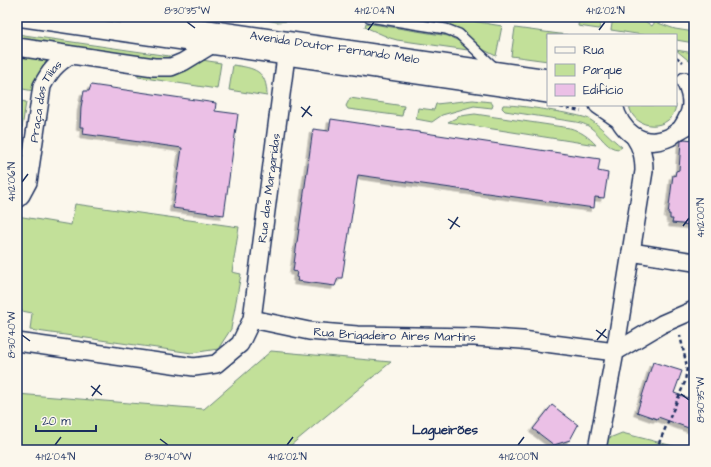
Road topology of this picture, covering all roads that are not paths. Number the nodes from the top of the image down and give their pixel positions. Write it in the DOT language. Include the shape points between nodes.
graph roads {
  1 [pos="17,17"];
  2 [pos="125,17"];
  3 [pos="369,17"];
  4 [pos="165,20"];
  5 [pos="211,45"];
  6 [pos="17,47"];
  7 [pos="70,55"];
  8 [pos="286,56"];
  9 [pos="498,70"];
  10 [pos="547,78"];
  11 [pos="685,80"];
  12 [pos="547,94"];
  13 [pos="601,106"];
  14 [pos="616,111"];
  15 [pos="682,130"];
  16 [pos="634,136"];
  17 [pos="644,171"];
  18 [pos="17,199"];
  19 [pos="631,252"];
  20 [pos="694,262"];
  21 [pos="694,310"];
  22 [pos="252,319"];
  23 [pos="17,342"];
  24 [pos="615,352"];
  25 [pos="598,444"];
  1 -- 5 [label="street, Avenida Doutor Fernando Melo"];
  2 -- 4 [label="street, Avenida Doutor Fernando Melo"];
  3 -- 9 [label="lane" via="446,29 459,34"];
  4 -- 9 [label="street, Avenida Doutor Fernando Melo"];
  5 -- 7 [label="street" via="171,67 154,67"];
  5 -- 8 [label="street, Avenida Doutor Fernando Melo"];
  6 -- 7 [label="street"];
  7 -- 18 [label="street, Praça das Tílias" via="56,64 42,86 28,182 22,195"];
  8 -- 12 [label="street, Avenida Doutor Fernando Melo"];
  8 -- 22 [label="street, Rua das Margaridas"];
  9 -- 10 [label="street, Avenida Doutor Fernando Melo"];
  11 -- 15 [label="street" via="691,105"];
  13 -- 14 [label="street"];
  14 -- 16 [label="street" via="624,128"];
  15 -- 16 [label="street" via="658,140 645,140"];
  15 -- 17 [label="street" via="657,146"];
  16 -- 17 [label="street" via="641,146"];
  17 -- 19 [label="street"];
  19 -- 20 [label="street"];
  19 -- 24 [label="street"];
  21 -- 24 [label="street"];
  22 -- 23 [label="street" via="240,344 216,364 194,367"];
  22 -- 24 [label="street, Rua Brigadeiro Aires Martins" via="309,331 357,335 474,337"];
  24 -- 25 [label="street"];
}
